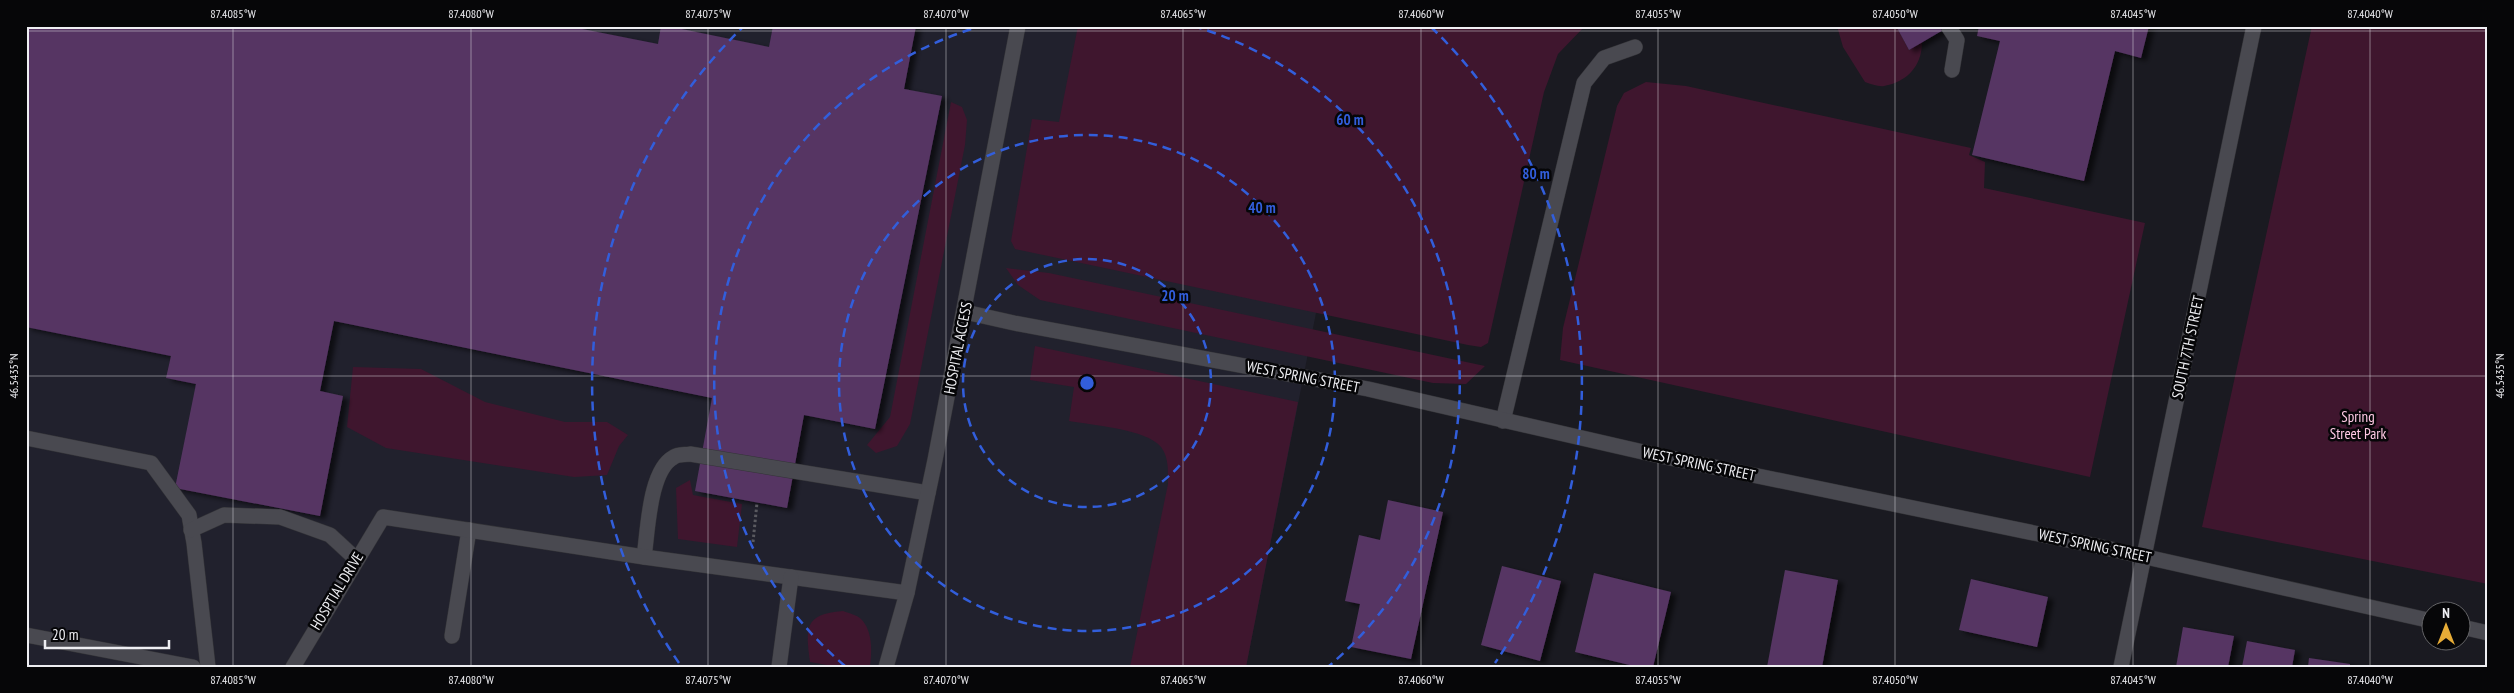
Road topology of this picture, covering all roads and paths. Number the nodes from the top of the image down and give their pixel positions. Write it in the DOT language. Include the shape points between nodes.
graph roads {
  1 [pos="1018,26"];
  2 [pos="1948,26"];
  3 [pos="2254,26"];
  4 [pos="1635,46"];
  5 [pos="1952,70"];
  6 [pos="965,312"];
  7 [pos="1503,421"];
  8 [pos="26,438"];
  9 [pos="928,493"];
  10 [pos="758,503"];
  11 [pos="191,530"];
  12 [pos="469,530"];
  13 [pos="644,557"];
  14 [pos="2144,557"];
  15 [pos="356,559"];
  16 [pos="749,571"];
  17 [pos="791,577"];
  18 [pos="907,593"];
  19 [pos="2422,619"];
  20 [pos="2472,629"];
  21 [pos="2488,633"];
  22 [pos="26,635"];
  23 [pos="452,636"];
  24 [pos="193,667"];
  25 [pos="208,667"];
  26 [pos="293,667"];
  27 [pos="779,667"];
  28 [pos="886,667"];
  29 [pos="2121,667"];
  1 -- 6 [label="street, HOSPITAL ACCESS"];
  2 -- 5 [label="street" via="1957,40"];
  3 -- 14 [label="street, SOUTH 7TH STREET"];
  4 -- 7 [label="street" via="1604,58 1584,83"];
  6 -- 7 [label="street, WEST SPRING STREET" via="1368,389"];
  6 -- 9 [label="street, HOSPITAL ACCESS"];
  7 -- 14 [label="street, WEST SPRING STREET"];
  8 -- 11 [label="street" via="152,463 188,515"];
  9 -- 13 [label="street" via="690,454 674,456 661,469 654,486"];
  9 -- 18 [label="street, HOSPITAL ACCESS"];
  10 -- 16 [label="path"];
  11 -- 15 [label="street" via="224,515 280,517 330,535"];
  11 -- 25 [label="street"];
  12 -- 13 [label="street"];
  12 -- 15 [label="street, HOSPTIAL DRIVE" via="383,517"];
  12 -- 23 [label="street"];
  13 -- 16 [label="street"];
  14 -- 19 [label="street, WEST SPRING STREET"];
  14 -- 29 [label="street, SOUTH 7TH STREET"];
  15 -- 26 [label="street, HOSPTIAL DRIVE"];
  16 -- 17 [label="street"];
  17 -- 18 [label="street"];
  17 -- 27 [label="street"];
  18 -- 28 [label="street, HOSPITAL ACCESS"];
  20 -- 21 [label="street"];
  22 -- 24 [label="street"];
}
